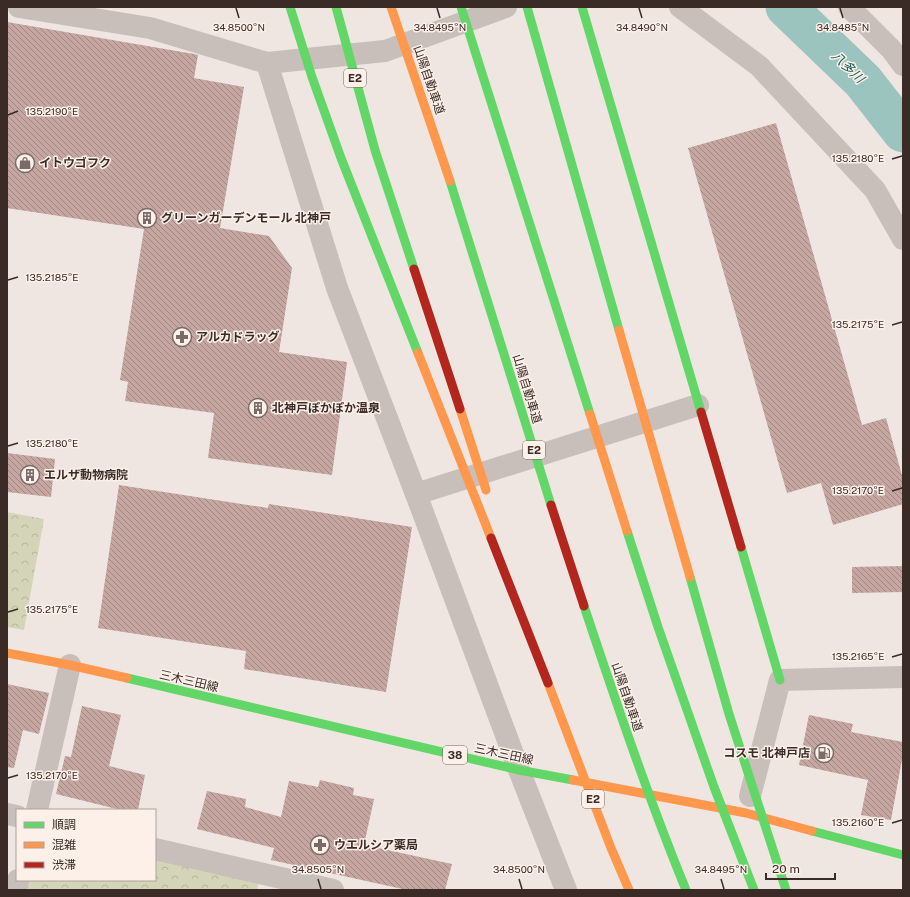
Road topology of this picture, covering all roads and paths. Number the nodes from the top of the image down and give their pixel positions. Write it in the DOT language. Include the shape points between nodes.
graph roads {
  1 [pos="19,7"];
  2 [pos="290,7"];
  3 [pos="336,7"];
  4 [pos="391,7"];
  5 [pos="461,7"];
  6 [pos="506,7"];
  7 [pos="527,7"];
  8 [pos="582,7"];
  9 [pos="680,7"];
  10 [pos="849,7"];
  11 [pos="267,63"];
  12 [pos="903,65"];
  13 [pos="903,239"];
  14 [pos="698,405"];
  15 [pos="416,494"];
  16 [pos="488,497"];
  17 [pos="508,557"];
  18 [pos="7,653"];
  19 [pos="70,665"];
  20 [pos="903,677"];
  21 [pos="780,680"];
  22 [pos="558,708"];
  23 [pos="519,770"];
  24 [pos="37,809"];
  25 [pos="746,813"];
  26 [pos="156,849"];
  27 [pos="903,855"];
  28 [pos="333,890"];
  29 [pos="566,890"];
  30 [pos="629,890"];
  31 [pos="686,890"];
  32 [pos="754,890"];
  33 [pos="786,890"];
  1 -- 11 [label="street" via="150,28"];
  2 -- 22 [label="main road, bridge" via="344,165"];
  3 -- 16 [label="main road, E2, bridge" via="375,150"];
  4 -- 31 [label="main road, 山陽自動車道 / E2, bridge" via="462,218 566,554 614,697"];
  5 -- 32 [label="main road, bridge" via="658,628 714,787"];
  6 -- 11 [label="street" via="385,51"];
  7 -- 33 [label="main road, bridge" via="729,714"];
  8 -- 14 [label="main road"];
  9 -- 13 [label="street" via="760,66 875,190"];
  10 -- 12 [label="street" via="891,49"];
  11 -- 15 [label="street" via="337,288"];
  14 -- 15 [label="street"];
  14 -- 21 [label="main road"];
  15 -- 23 [label="street"];
  17 -- 22 [label="main road, E2, bridge"];
  18 -- 19 [label="main road, 三木三田線 / 38"];
  19 -- 23 [label="main road, 三木三田線 / 38"];
  19 -- 24 [label="street"];
  20 -- 21 [label="street"];
  21 -- 25 [label="street"];
  22 -- 30 [label="main road, E2, bridge"];
  23 -- 25 [label="main road, 三木三田線 / 38"];
  23 -- 29 [label="street"];
  25 -- 27 [label="main road, 三木三田線 / 38"];
  26 -- 28 [label="street"];
}
